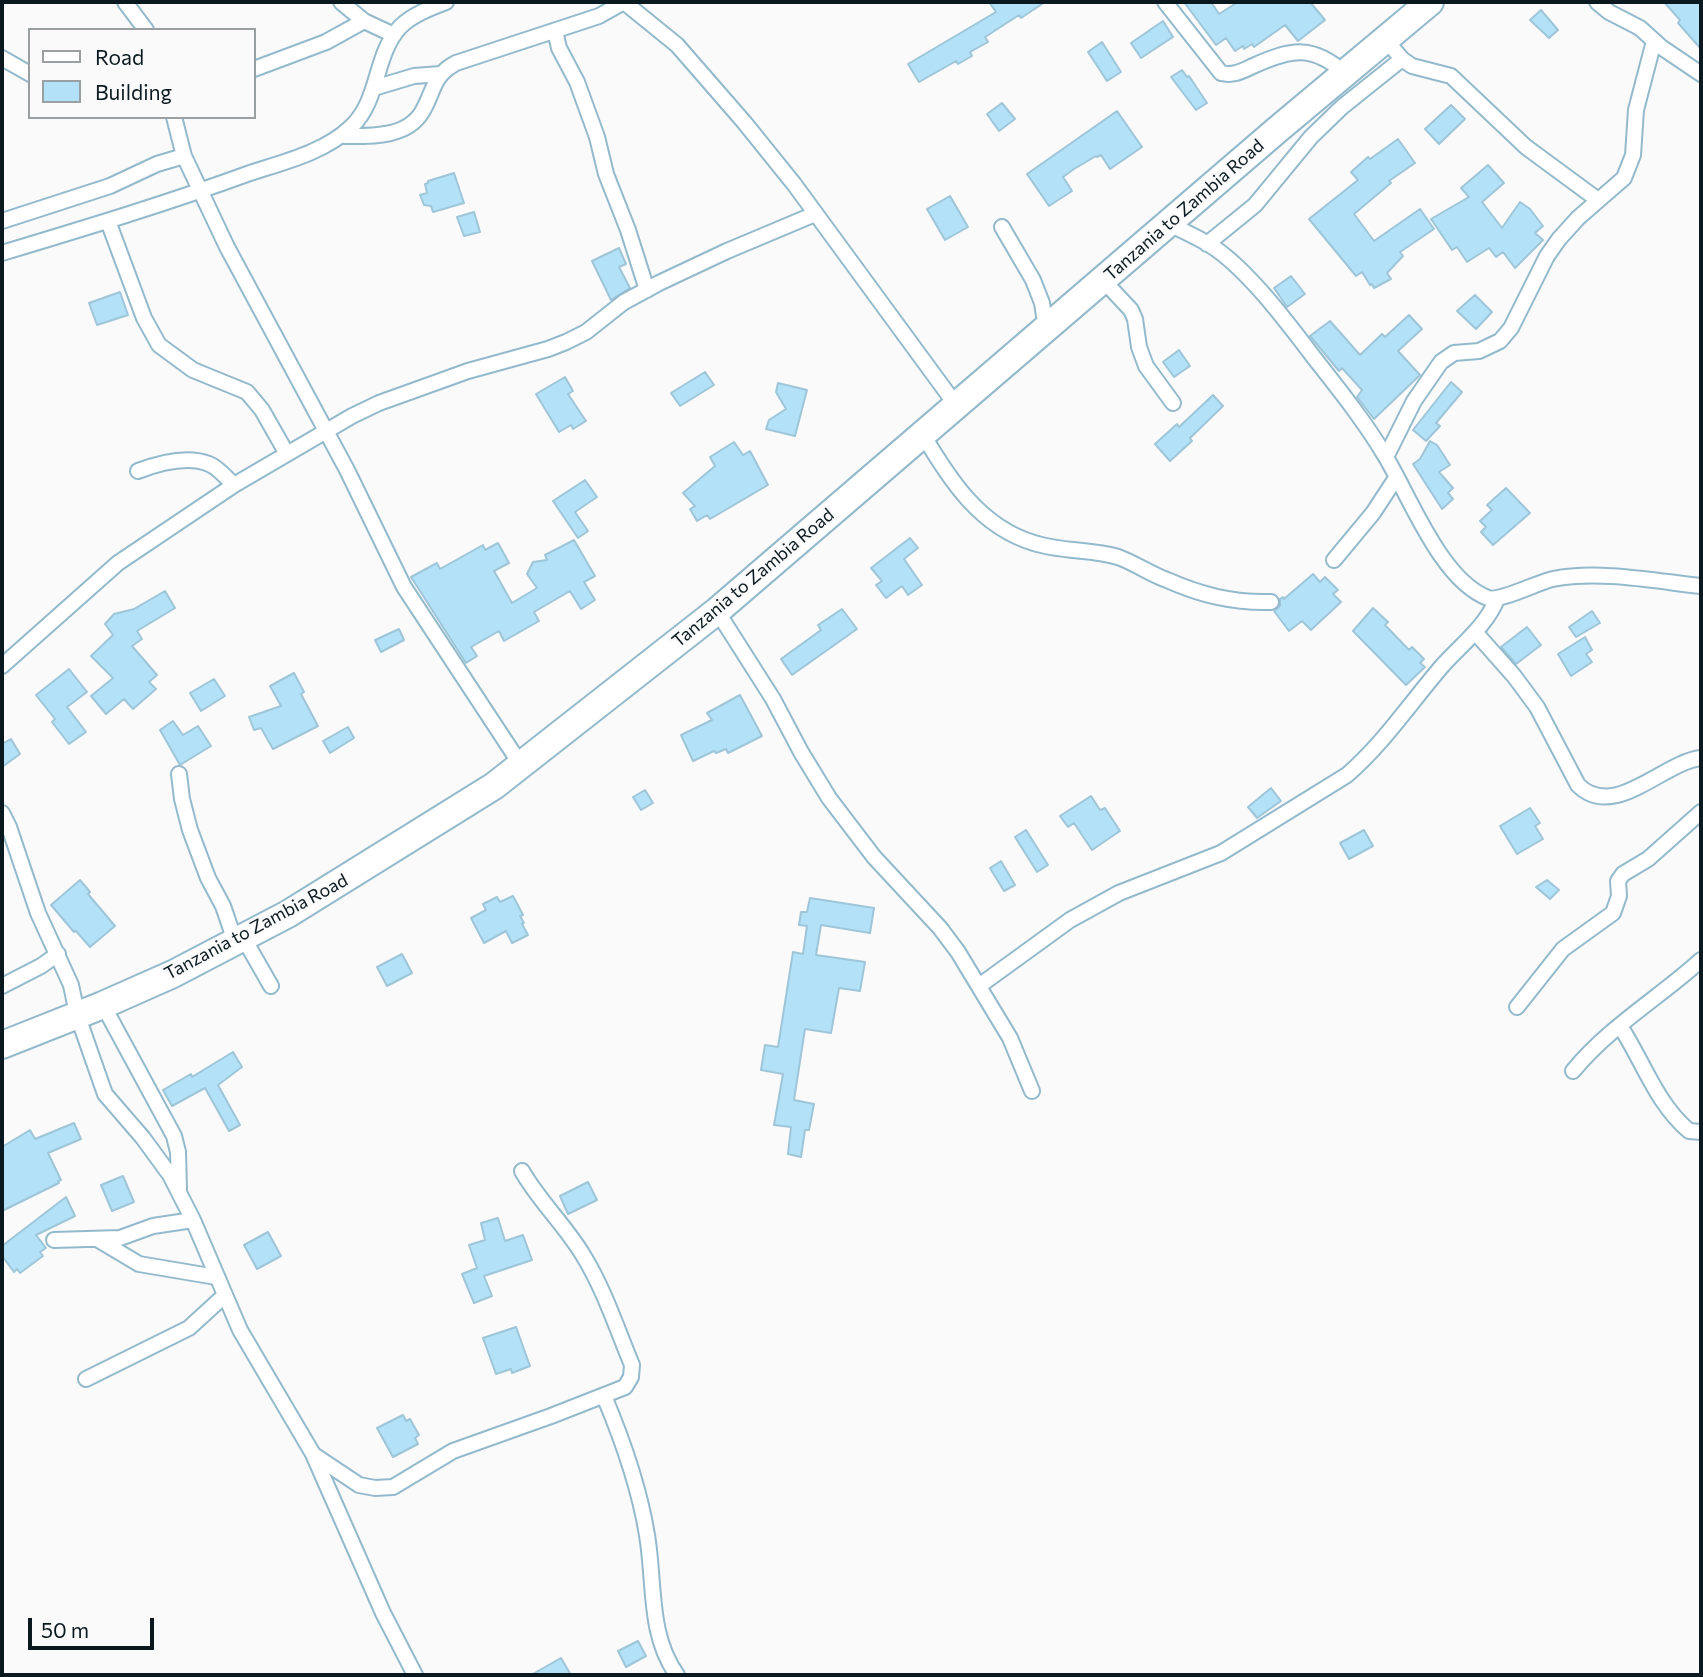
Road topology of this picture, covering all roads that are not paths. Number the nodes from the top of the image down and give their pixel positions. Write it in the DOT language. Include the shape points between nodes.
graph roads {
  1 [pos="125,2"];
  2 [pos="341,2"];
  3 [pos="446,2"];
  4 [pos="1165,2"];
  5 [pos="1430,2"];
  6 [pos="1597,2"];
  7 [pos="630,3"];
  8 [pos="364,21"];
  9 [pos="144,28"];
  10 [pos="555,32"];
  11 [pos="394,35"];
  12 [pos="1654,41"];
  13 [pos="1394,49"];
  14 [pos="2,58"];
  15 [pos="256,68"];
  16 [pos="28,73"];
  17 [pos="441,74"];
  18 [pos="1346,74"];
  19 [pos="1701,74"];
  20 [pos="374,89"];
  21 [pos="175,119"];
  22 [pos="338,136"];
  23 [pos="184,156"];
  24 [pos="200,191"];
  25 [pos="1598,200"];
  26 [pos="815,214"];
  27 [pos="2,220"];
  28 [pos="108,221"];
  29 [pos="1170,224"];
  30 [pos="1002,227"];
  31 [pos="1207,244"];
  32 [pos="2,253"];
  33 [pos="1103,280"];
  34 [pos="647,290"];
  35 [pos="1046,329"];
  36 [pos="1173,403"];
  37 [pos="956,405"];
  38 [pos="326,432"];
  39 [pos="922,433"];
  40 [pos="287,454"];
  41 [pos="1386,457"];
  42 [pos="138,471"];
  43 [pos="1396,478"];
  44 [pos="234,485"];
  45 [pos="1334,560"];
  46 [pos="1701,586"];
  47 [pos="1497,599"];
  48 [pos="1270,602"];
  49 [pos="717,611"];
  50 [pos="1475,632"];
  51 [pos="2,666"];
  52 [pos="1701,758"];
  53 [pos="521,765"];
  54 [pos="180,774"];
  55 [pos="1701,812"];
  56 [pos="2,813"];
  57 [pos="239,939"];
  58 [pos="58,954"];
  59 [pos="1701,960"];
  60 [pos="2,986"];
  61 [pos="271,986"];
  62 [pos="979,986"];
  63 [pos="103,1006"];
  64 [pos="1517,1007"];
  65 [pos="77,1014"];
  66 [pos="1620,1026"];
  67 [pos="2,1045"];
  68 [pos="1573,1070"];
  69 [pos="1032,1091"];
  70 [pos="1701,1132"];
  71 [pos="522,1171"];
  72 [pos="179,1191"];
  73 [pos="193,1220"];
  74 [pos="97,1239"];
  75 [pos="54,1240"];
  76 [pos="216,1277"];
  77 [pos="224,1296"];
  78 [pos="86,1379"];
  79 [pos="604,1396"];
  80 [pos="313,1454"];
  81 [pos="415,1675"];
  82 [pos="677,1675"];
  1 -- 9 [label="street"];
  2 -- 8 [label="street"];
  3 -- 11 [label="street" via="410,19"];
  4 -- 18 [label="street" via="1222,73 1238,73 1271,59 1307,52 1320,55"];
  5 -- 13 [label="highway, Tanzania to Zambia Road"];
  6 -- 12 [label="street"];
  7 -- 10 [label="street"];
  7 -- 26 [label="street" via="677,45"];
  8 -- 11 [label="street"];
  8 -- 15 [label="street" via="326,42"];
  10 -- 17 [label="street" via="456,63"];
  10 -- 34 [label="street" via="597,136"];
  11 -- 20 [label="street"];
  12 -- 19 [label="street"];
  12 -- 25 [label="street" via="1640,91 1630,166 1616,186"];
  13 -- 18 [label="highway, Tanzania to Zambia Road"];
  13 -- 25 [label="street" via="1415,67 1451,76 1526,147"];
  13 -- 31 [label="street" via="1255,205"];
  14 -- 16 [label="street"];
  17 -- 20 [label="street" via="414,76"];
  17 -- 22 [label="street" via="421,114 407,126 393,132"];
  18 -- 29 [label="highway, Tanzania to Zambia Road"];
  20 -- 22 [label="street" via="361,115"];
  21 -- 23 [label="street"];
  22 -- 24 [label="street" via="303,155"];
  23 -- 24 [label="street"];
  23 -- 27 [label="street" via="110,186"];
  24 -- 28 [label="street"];
  24 -- 38 [label="street"];
  25 -- 41 [label="street" via="1547,256 1500,341 1479,351 1454,353 1441,362 1414,401"];
  26 -- 34 [label="street"];
  26 -- 37 [label="street"];
  28 -- 32 [label="street"];
  28 -- 40 [label="street" via="144,318 159,345 193,370 247,392"];
  29 -- 31 [label="street"];
  29 -- 33 [label="highway, Tanzania to Zambia Road"];
  30 -- 35 [label="street" via="1033,280"];
  31 -- 41 [label="street" via="1281,315"];
  33 -- 35 [label="highway, Tanzania to Zambia Road"];
  33 -- 36 [label="street" via="1131,310 1146,366"];
  34 -- 38 [label="street" via="566,342 379,403"];
  35 -- 37 [label="highway, Tanzania to Zambia Road"];
  37 -- 39 [label="highway, Tanzania to Zambia Road"];
  38 -- 40 [label="street"];
  38 -- 53 [label="street" via="404,587"];
  39 -- 48 [label="street" via="947,476 970,503 1020,538 1121,558 1221,599"];
  39 -- 49 [label="highway, Tanzania to Zambia Road"];
  40 -- 44 [label="street"];
  41 -- 43 [label="street"];
  42 -- 44 [label="street" via="168,462 207,463"];
  43 -- 45 [label="street"];
  43 -- 47 [label="street" via="1451,567 1481,594"];
  44 -- 51 [label="street" via="118,563"];
  46 -- 47 [label="street" via="1572,577 1539,582"];
  47 -- 50 [label="street"];
  49 -- 53 [label="highway, Tanzania to Zambia Road"];
  49 -- 62 [label="street" via="829,798 874,857 940,928"];
  50 -- 52 [label="street" via="1527,693 1585,792 1607,798"];
  50 -- 62 [label="street" via="1364,760 1329,788 1221,853 1119,893 1070,920"];
  53 -- 57 [label="highway, Tanzania to Zambia Road" via="387,854"];
  54 -- 57 [label="street" via="190,830"];
  55 -- 64 [label="street" via="1648,859 1623,874 1613,913 1563,949"];
  56 -- 58 [label="street"];
  57 -- 61 [label="street"];
  57 -- 63 [label="highway, Tanzania to Zambia Road"];
  58 -- 60 [label="street"];
  58 -- 65 [label="street"];
  59 -- 66 [label="street"];
  62 -- 69 [label="street" via="1010,1038"];
  63 -- 65 [label="highway, Tanzania to Zambia Road"];
  63 -- 72 [label="street" via="174,1136"];
  65 -- 67 [label="highway, Tanzania to Zambia Road"];
  65 -- 72 [label="street" via="105,1094 156,1155"];
  66 -- 68 [label="street" via="1596,1043"];
  66 -- 70 [label="street" via="1663,1105 1689,1131"];
  71 -- 79 [label="street" via="589,1264 632,1365 625,1387"];
  72 -- 73 [label="street"];
  73 -- 74 [label="street"];
  73 -- 76 [label="street"];
  74 -- 75 [label="street"];
  74 -- 76 [label="street" via="139,1264"];
  76 -- 77 [label="street"];
  77 -- 78 [label="street" via="189,1328"];
  77 -- 80 [label="street"];
  79 -- 80 [label="street" via="453,1451 394,1487 359,1486"];
  79 -- 82 [label="street" via="634,1476 648,1537 659,1639"];
  80 -- 81 [label="street"];
}
